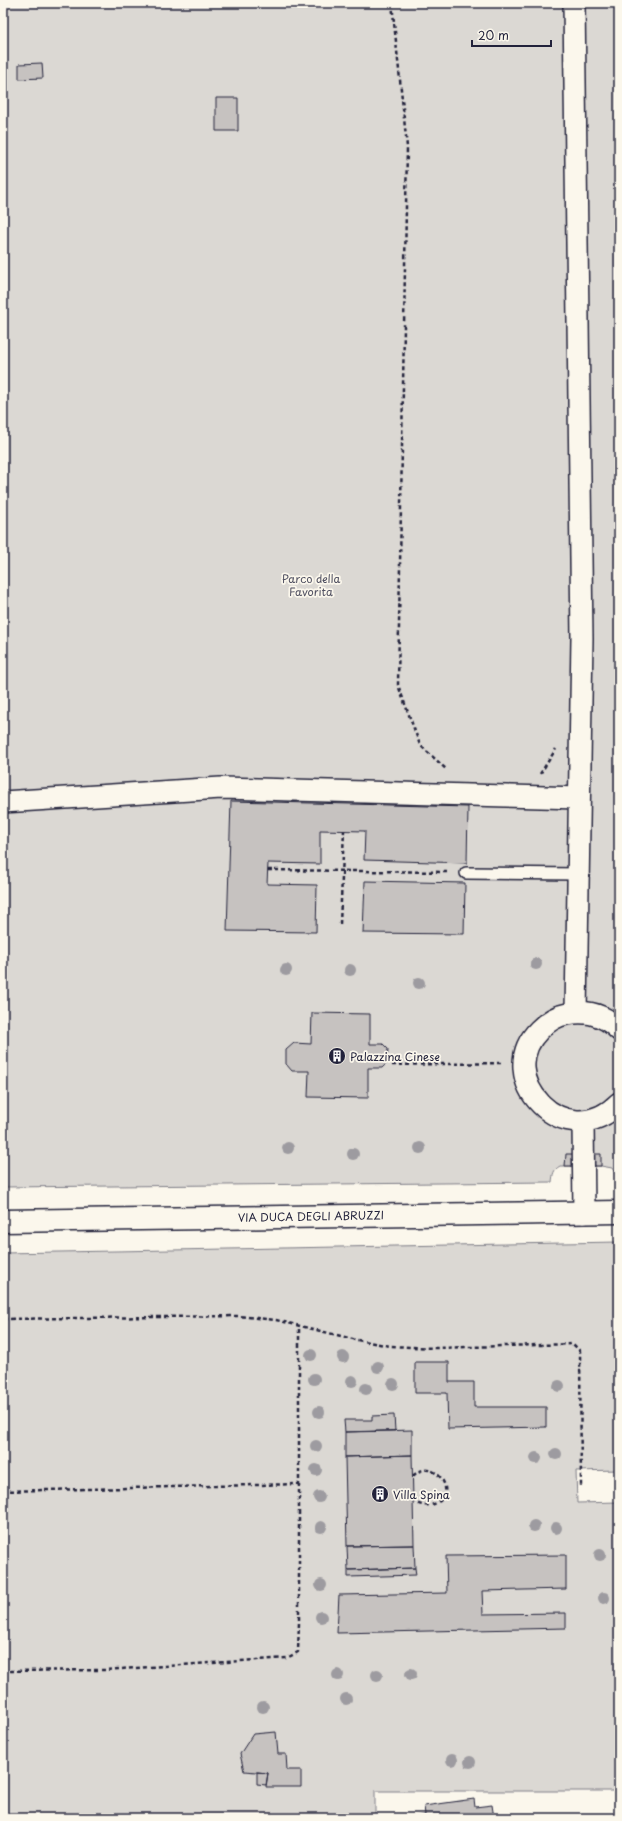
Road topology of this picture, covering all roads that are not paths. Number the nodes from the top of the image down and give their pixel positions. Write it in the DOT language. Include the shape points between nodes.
graph roads {
  1 [pos="574,3"];
  2 [pos="579,798"];
  3 [pos="3,802"];
  4 [pos="466,873"];
  5 [pos="578,874"];
  6 [pos="576,1012"];
  7 [pos="619,1030"];
  8 [pos="619,1103"];
  9 [pos="583,1121"];
  10 [pos="619,1212"];
  11 [pos="584,1213"];
  12 [pos="3,1221"];
  1 -- 2 [label="street" via="582,638"];
  2 -- 3 [label="street" via="221,788"];
  2 -- 5 [label="street"];
  4 -- 5 [label="lane"];
  5 -- 6 [label="street"];
  6 -- 7 [label="street" via="595,1014 611,1022"];
  6 -- 9 [label="street" via="561,1015 547,1022 535,1034 524,1063 531,1093 541,1105 567,1120"];
  8 -- 9 [label="street" via="598,1117"];
  9 -- 11 [label="street"];
  10 -- 11 [label="street, VIA DUCA DEGLI ABRUZZI"];
  11 -- 12 [label="street, VIA DUCA DEGLI ABRUZZI"];
}
